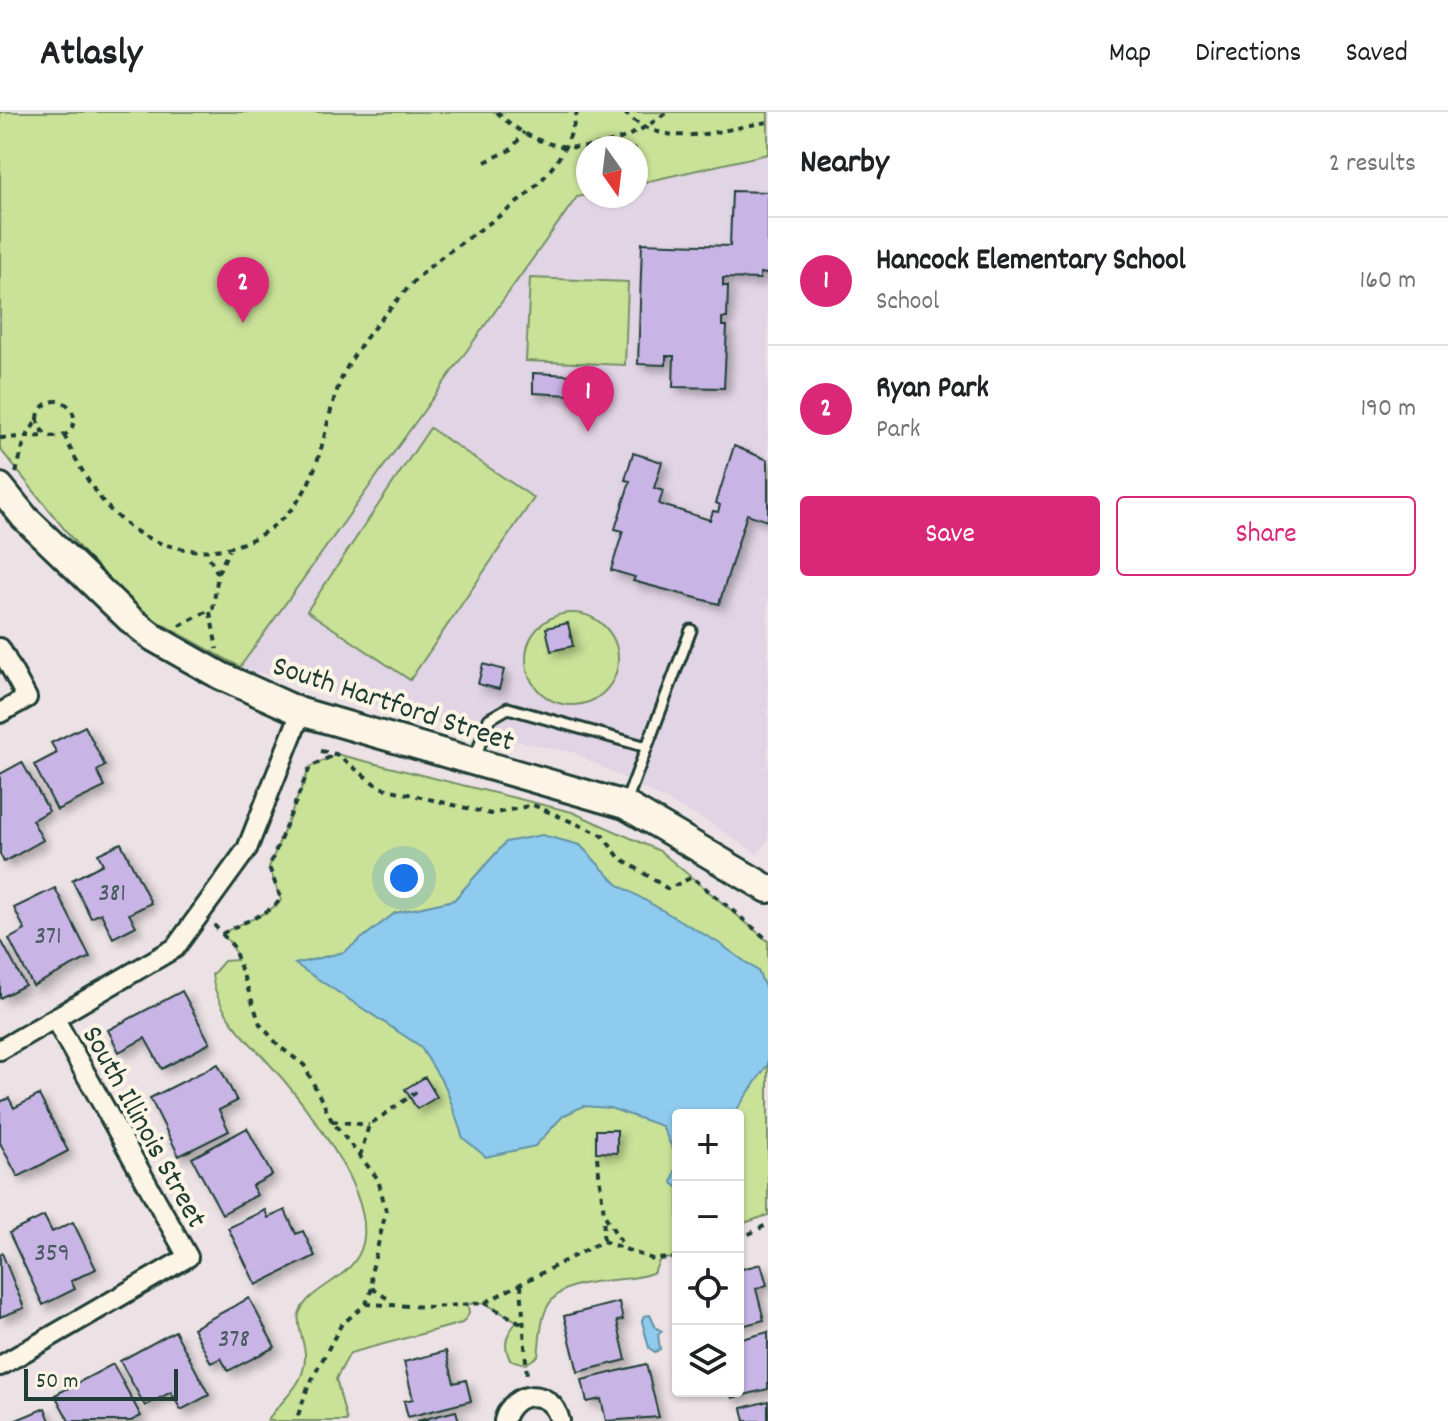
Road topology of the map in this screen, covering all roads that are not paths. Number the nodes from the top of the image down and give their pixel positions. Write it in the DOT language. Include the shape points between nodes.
graph roads {
  1 [pos="5,494"];
  2 [pos="691,630"];
  3 [pos="0,648"];
  4 [pos="301,712"];
  5 [pos="0,713"];
  6 [pos="647,747"];
  7 [pos="473,762"];
  8 [pos="625,805"];
  9 [pos="767,885"];
  10 [pos="56,1021"];
  11 [pos="0,1050"];
  12 [pos="0,1366"];
  13 [pos="504,1421"];
  14 [pos="560,1421"];
  1 -- 4 [label="street, South Hartford Street" via="154,638"];
  2 -- 6 [label="lane"];
  3 -- 5 [label="street" via="27,698"];
  4 -- 7 [label="street, South Hartford Street"];
  4 -- 10 [label="street" via="247,849 175,948"];
  6 -- 7 [label="lane" via="508,708 489,719"];
  6 -- 8 [label="lane"];
  7 -- 8 [label="street, South Hartford Street"];
  8 -- 9 [label="street, South Hartford Street"];
  10 -- 11 [label="street"];
  10 -- 12 [label="street, South Illinois Street" via="188,1257"];
  13 -- 14 [label="street" via="512,1403 529,1395 546,1399"];
}
